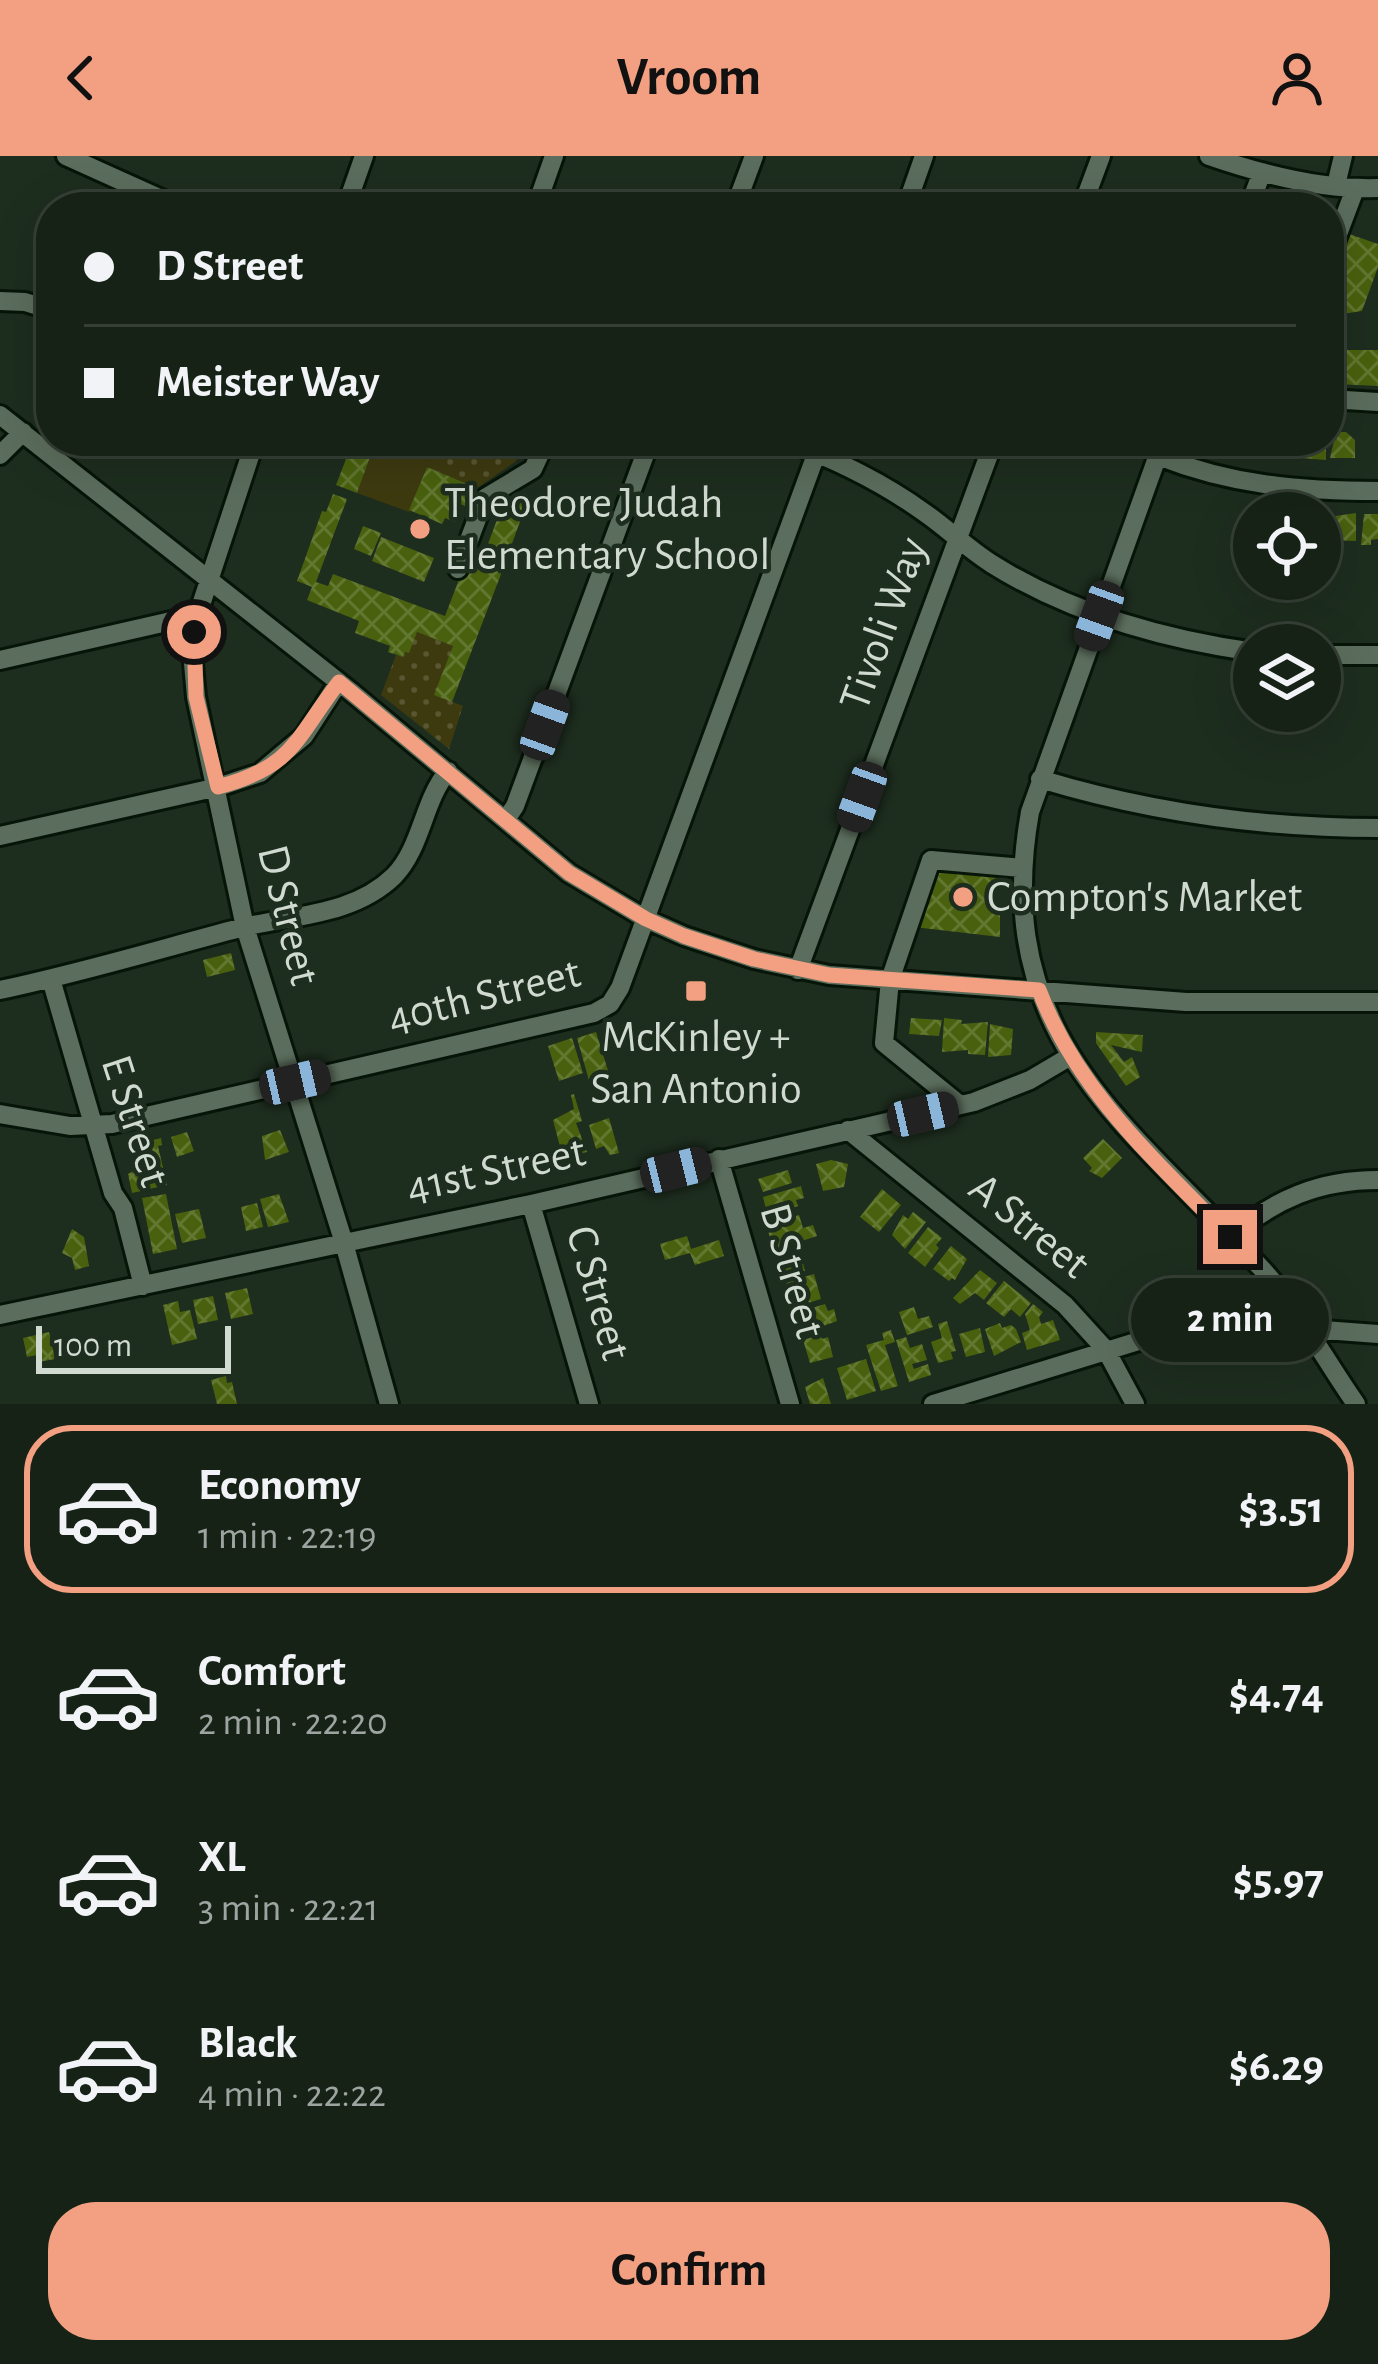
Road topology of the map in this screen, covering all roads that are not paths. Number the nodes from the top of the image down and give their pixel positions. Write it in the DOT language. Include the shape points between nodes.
graph roads {
  1 [pos="66,156"];
  2 [pos="364,156"];
  3 [pos="554,156"];
  4 [pos="754,156"];
  5 [pos="924,156"];
  6 [pos="1101,156"];
  7 [pos="1209,156"];
  8 [pos="1343,156"];
  9 [pos="1262,172"];
  10 [pos="1345,187"];
  11 [pos="1378,188"];
  12 [pos="146,192"];
  13 [pos="351,192"];
  14 [pos="541,192"];
  15 [pos="741,192"];
  16 [pos="911,192"];
  17 [pos="1088,192"];
  18 [pos="1255,192"];
  19 [pos="1344,192"];
  20 [pos="0,301"];
  21 [pos="36,305"];
  22 [pos="1344,400"];
  23 [pos="1378,401"];
  24 [pos="0,415"];
  25 [pos="23,432"];
  26 [pos="36,442"];
  27 [pos="0,455"];
  28 [pos="53,456"];
  29 [pos="250,456"];
  30 [pos="539,456"];
  31 [pos="644,456"];
  32 [pos="816,456"];
  33 [pos="834,456"];
  34 [pos="988,456"];
  35 [pos="1158,456"];
  36 [pos="1174,456"];
  37 [pos="1378,491"];
  38 [pos="957,538"];
  39 [pos="458,569"];
  40 [pos="207,579"];
  41 [pos="1099,616"];
  42 [pos="196,620"];
  43 [pos="1233,648"];
  44 [pos="1341,655"];
  45 [pos="1378,655"];
  46 [pos="0,661"];
  47 [pos="339,682"];
  48 [pos="448,770"];
  49 [pos="1040,779"];
  50 [pos="218,787"];
  51 [pos="507,818"];
  52 [pos="1378,828"];
  53 [pos="0,836"];
  54 [pos="1022,868"];
  55 [pos="646,919"];
  56 [pos="245,927"];
  57 [pos="798,970"];
  58 [pos="51,980"];
  59 [pos="890,980"];
  60 [pos="0,990"];
  61 [pos="1039,990"];
  62 [pos="1378,1002"];
  63 [pos="1069,1057"];
  64 [pos="295,1082"];
  65 [pos="960,1106"];
  66 [pos="0,1114"];
  67 [pos="94,1126"];
  68 [pos="848,1130"];
  69 [pos="719,1159"];
  70 [pos="1378,1180"];
  71 [pos="531,1204"];
  72 [pos="1230,1237"];
  73 [pos="344,1243"];
  74 [pos="142,1286"];
  75 [pos="0,1315"];
  76 [pos="1303,1328"];
  77 [pos="1378,1334"];
  78 [pos="1106,1350"];
  79 [pos="388,1404"];
  80 [pos="589,1404"];
  81 [pos="790,1404"];
  82 [pos="933,1404"];
  83 [pos="1135,1404"];
  84 [pos="1356,1404"];
  1 -- 12 [label="street"];
  2 -- 13 [label="street"];
  3 -- 14 [label="street"];
  4 -- 15 [label="street"];
  5 -- 16 [label="street"];
  6 -- 17 [label="street"];
  7 -- 9 [label="street"];
  8 -- 10 [label="street"];
  9 -- 10 [label="street"];
  9 -- 18 [label="street"];
  10 -- 11 [label="street"];
  10 -- 19 [label="street"];
  20 -- 21 [label="street"];
  22 -- 23 [label="street"];
  24 -- 25 [label="street"];
  25 -- 26 [label="street"];
  25 -- 27 [label="street"];
  28 -- 40 [label="street"];
  29 -- 40 [label="street, D Street"];
  30 -- 39 [label="street" via="533,469 485,498"];
  31 -- 51 [label="street"];
  32 -- 55 [label="street, 40th Street"];
  33 -- 38 [label="street"];
  34 -- 38 [label="street, Tivoli Way"];
  35 -- 41 [label="street"];
  36 -- 37 [label="street" via="1210,476 1265,487"];
  38 -- 41 [label="street" via="1015,577"];
  38 -- 57 [label="street, Tivoli Way"];
  40 -- 42 [label="street, D Street"];
  40 -- 47 [label="street"];
  41 -- 43 [label="street"];
  41 -- 49 [label="street"];
  42 -- 46 [label="street"];
  42 -- 50 [label="street, D Street" via="193,675"];
  44 -- 45 [label="street"];
  47 -- 48 [label="street"];
  47 -- 50 [label="street" via="292,750"];
  48 -- 51 [label="street"];
  48 -- 56 [label="street" via="394,875 343,907"];
  49 -- 52 [label="street" via="1215,820"];
  49 -- 54 [label="street"];
  50 -- 53 [label="street"];
  50 -- 56 [label="street, D Street"];
  51 -- 55 [label="street" via="569,873"];
  54 -- 59 [label="street" via="931,860"];
  54 -- 61 [label="street" via="1022,955"];
  55 -- 57 [label="street"];
  55 -- 64 [label="street, 40th Street" via="603,1010"];
  56 -- 58 [label="street"];
  56 -- 64 [label="street, D Street"];
  57 -- 59 [label="street"];
  58 -- 60 [label="street"];
  58 -- 67 [label="street, E Street"];
  59 -- 61 [label="street"];
  59 -- 65 [label="street" via="884,1042"];
  61 -- 62 [label="street" via="1186,1002"];
  61 -- 63 [label="street"];
  63 -- 65 [label="street, 41st Street"];
  63 -- 72 [label="street"];
  64 -- 67 [label="street, 40th Street"];
  64 -- 73 [label="street, D Street"];
  65 -- 68 [label="street, 41st Street"];
  66 -- 67 [label="street, 40th Street"];
  67 -- 74 [label="street, E Street"];
  68 -- 69 [label="street, 41st Street"];
  68 -- 78 [label="street, A Street" via="1065,1305"];
  69 -- 71 [label="street, 41st Street"];
  69 -- 81 [label="street, B Street"];
  70 -- 72 [label="street" via="1292,1195"];
  71 -- 73 [label="street, 41st Street"];
  71 -- 80 [label="street, C Street"];
  72 -- 76 [label="street"];
  73 -- 74 [label="street, 41st Street"];
  73 -- 79 [label="street, D Street"];
  74 -- 75 [label="street, 41st Street"];
  76 -- 77 [label="street"];
  76 -- 78 [label="street" via="1204,1321"];
  76 -- 84 [label="street"];
  78 -- 82 [label="street"];
  78 -- 83 [label="street, A Street"];
}
